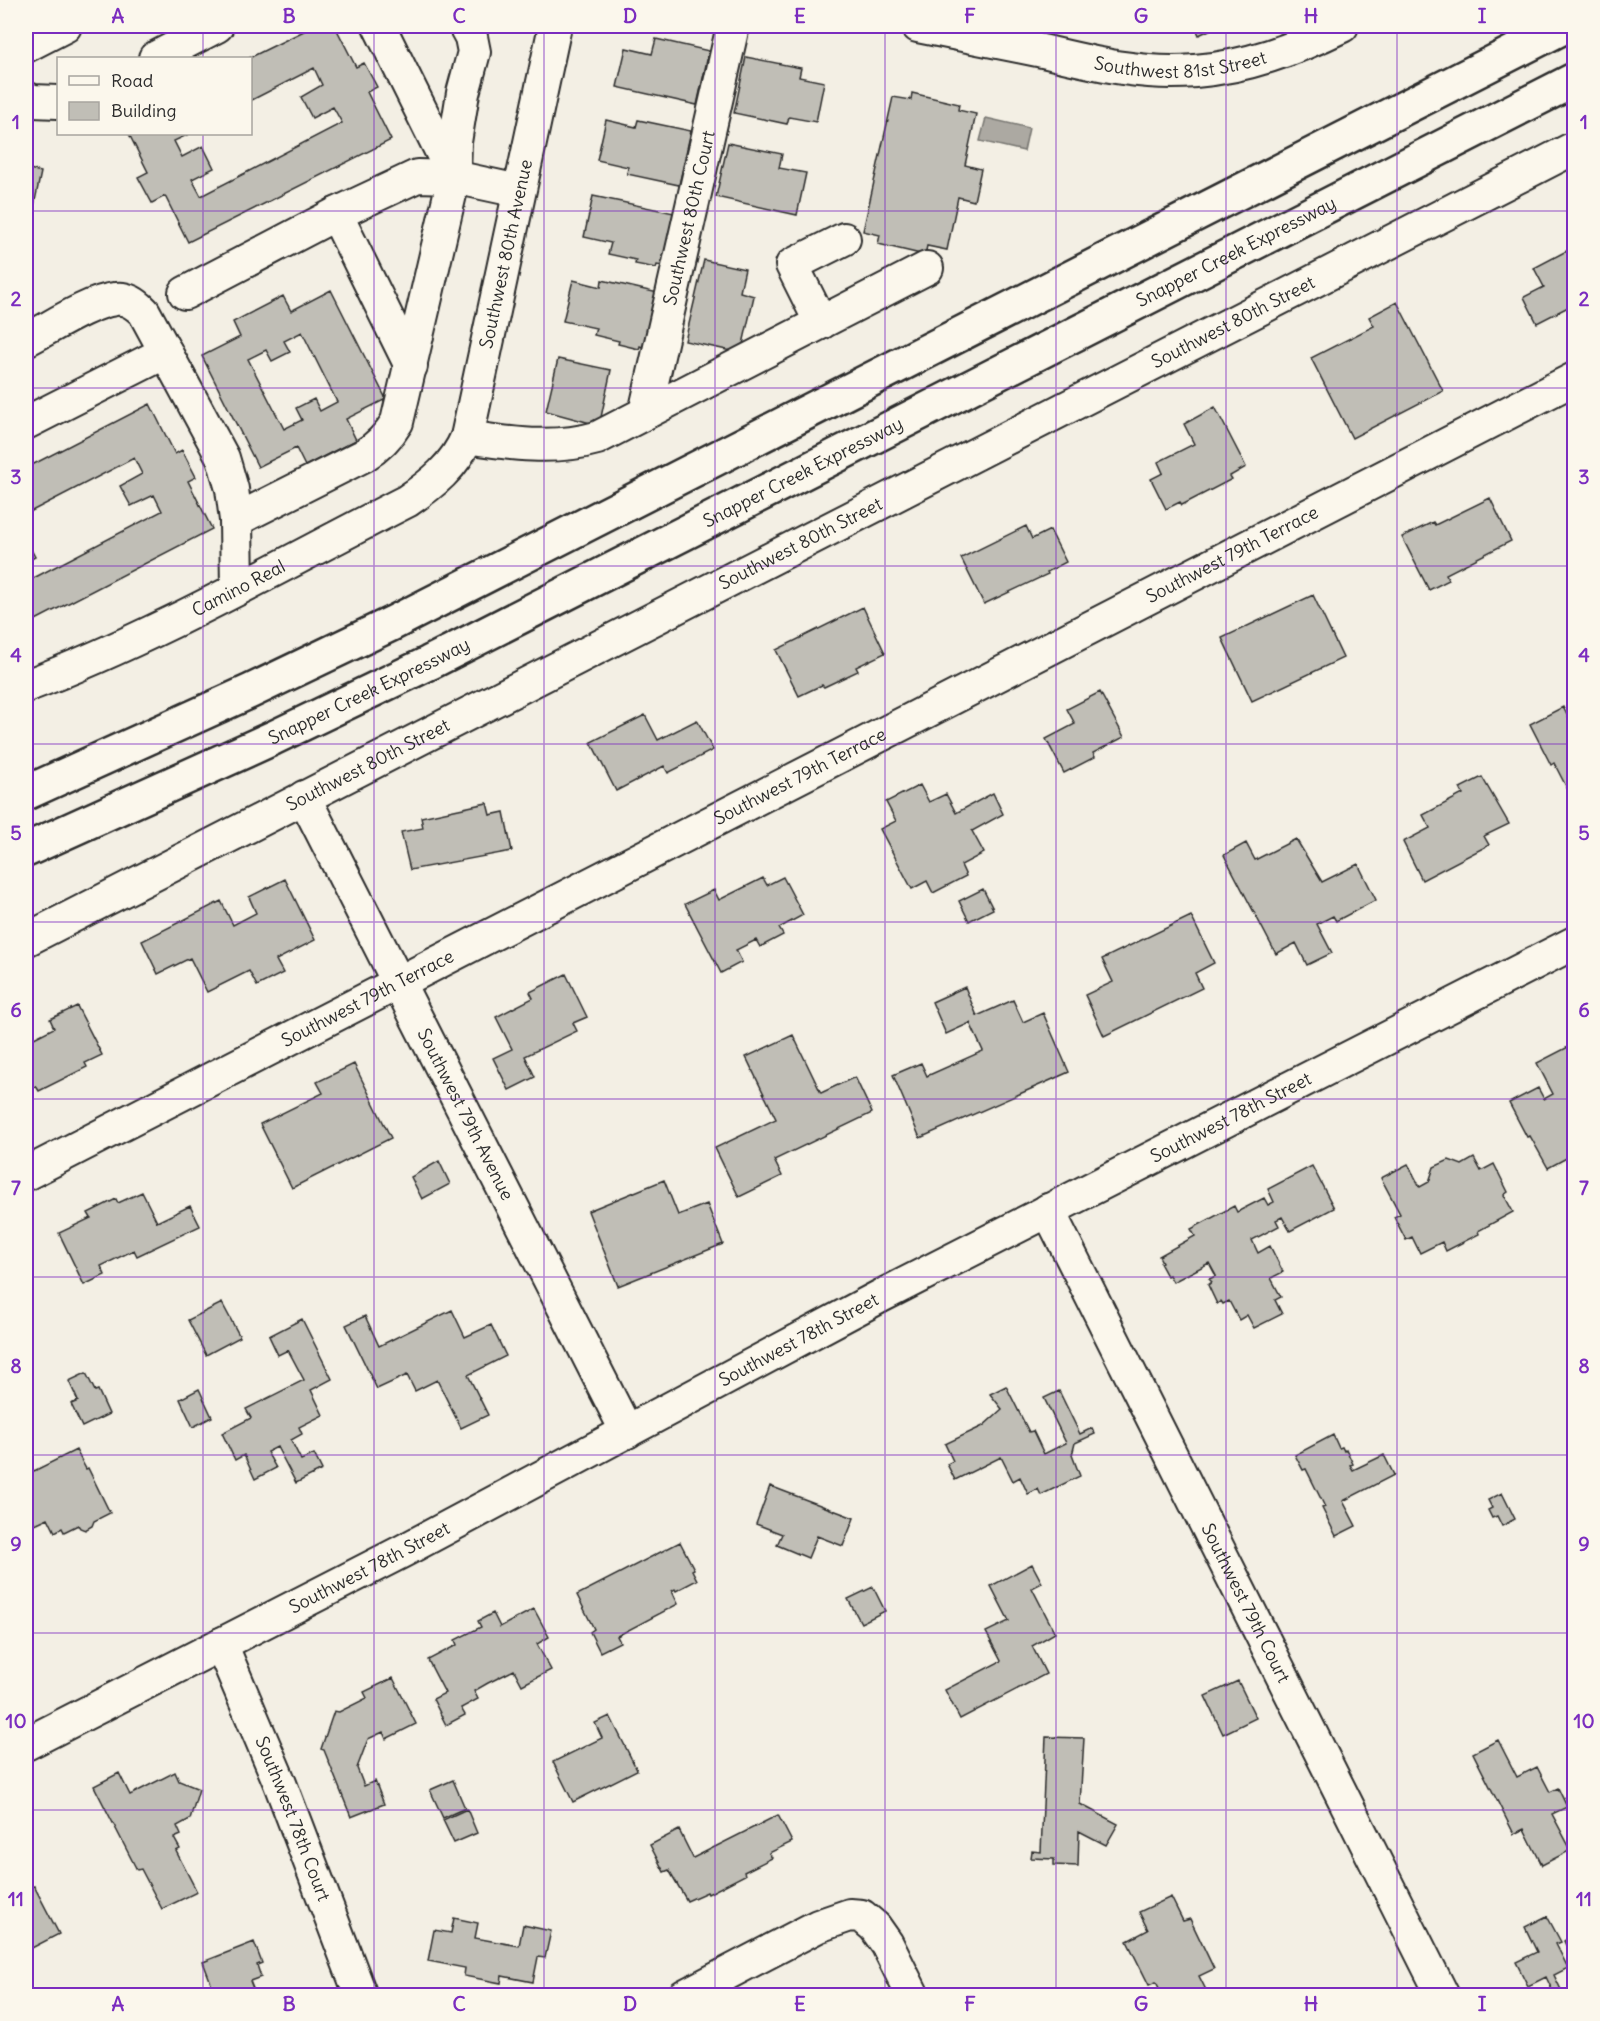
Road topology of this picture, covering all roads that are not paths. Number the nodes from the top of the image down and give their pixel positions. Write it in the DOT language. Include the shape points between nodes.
graph roads {
  1 [pos="65,26"];
  2 [pos="217,26"];
  3 [pos="379,26"];
  4 [pos="465,26"];
  5 [pos="555,26"];
  6 [pos="733,26"];
  7 [pos="918,26"];
  8 [pos="1565,26"];
  9 [pos="1330,28"];
  10 [pos="1015,35"];
  11 [pos="26,46"];
  12 [pos="157,57"];
  13 [pos="1575,80"];
  14 [pos="26,98"];
  15 [pos="57,102"];
  16 [pos="1575,148"];
  17 [pos="454,177"];
  18 [pos="519,190"];
  19 [pos="336,214"];
  20 [pos="843,239"];
  21 [pos="927,268"];
  22 [pos="185,293"];
  23 [pos="821,323"];
  24 [pos="26,340"];
  25 [pos="166,352"];
  26 [pos="411,366"];
  27 [pos="1575,379"];
  28 [pos="645,413"];
  29 [pos="26,423"];
  30 [pos="467,437"];
  31 [pos="441,474"];
  32 [pos="236,520"];
  33 [pos="237,589"];
  34 [pos="26,686"];
  35 [pos="26,793"];
  36 [pos="304,797"];
  37 [pos="26,850"];
  38 [pos="26,940"];
  39 [pos="1575,943"];
  40 [pos="397,983"];
  41 [pos="26,1174"];
  42 [pos="1048,1210"];
  43 [pos="627,1432"];
  44 [pos="221,1644"];
  45 [pos="26,1744"];
  46 [pos="361,1995"];
  47 [pos="684,1995"];
  48 [pos="913,1995"];
  49 [pos="1443,1995"];
  1 -- 11 [label="street"];
  2 -- 12 [label="street"];
  3 -- 17 [label="street"];
  4 -- 17 [label="street" via="474,52 455,142"];
  5 -- 18 [label="street, Southwest 80th Avenue"];
  6 -- 28 [label="street, Southwest 80th Court"];
  7 -- 10 [label="street, Southwest 81st Street"];
  8 -- 35 [label="highway" via="393,623"];
  9 -- 10 [label="street, Southwest 81st Street" via="1293,49 1246,63 1182,72 1120,69"];
  13 -- 37 [label="highway, Snapper Creek Expressway" via="429,663"];
  14 -- 15 [label="street"];
  16 -- 36 [label="street, Southwest 80th Street"];
  17 -- 18 [label="street"];
  17 -- 19 [label="street" via="417,176"];
  17 -- 26 [label="street"];
  18 -- 30 [label="street, Southwest 80th Avenue"];
  19 -- 22 [label="street"];
  19 -- 26 [label="street"];
  20 -- 23 [label="street" via="792,265"];
  21 -- 23 [label="street"];
  23 -- 28 [label="street"];
  24 -- 25 [label="street" via="90,307 117,298 136,304 144,312"];
  25 -- 29 [label="street"];
  25 -- 32 [label="street" via="223,458"];
  26 -- 32 [label="street" via="398,422 378,447"];
  27 -- 40 [label="street, Southwest 79th Terrace"];
  28 -- 30 [label="street" via="597,438 568,444"];
  30 -- 31 [label="street, Southwest 80th Avenue"];
  31 -- 33 [label="street, Camino Real" via="407,501"];
  32 -- 33 [label="street"];
  33 -- 34 [label="street, Camino Real" via="94,659"];
  36 -- 38 [label="street, Southwest 80th Street"];
  36 -- 40 [label="street, Southwest 79th Avenue"];
  39 -- 42 [label="street, Southwest 78th Street"];
  40 -- 41 [label="street, Southwest 79th Terrace"];
  40 -- 43 [label="street, Southwest 79th Avenue"];
  42 -- 43 [label="street, Southwest 78th Street"];
  42 -- 49 [label="street, Southwest 79th Court"];
  43 -- 44 [label="street, Southwest 78th Street"];
  44 -- 45 [label="street, Southwest 78th Street"];
  44 -- 46 [label="street, Southwest 78th Court" via="279,1781"];
  47 -- 48 [label="street" via="829,1921 850,1915 862,1916 875,1927"];
}
